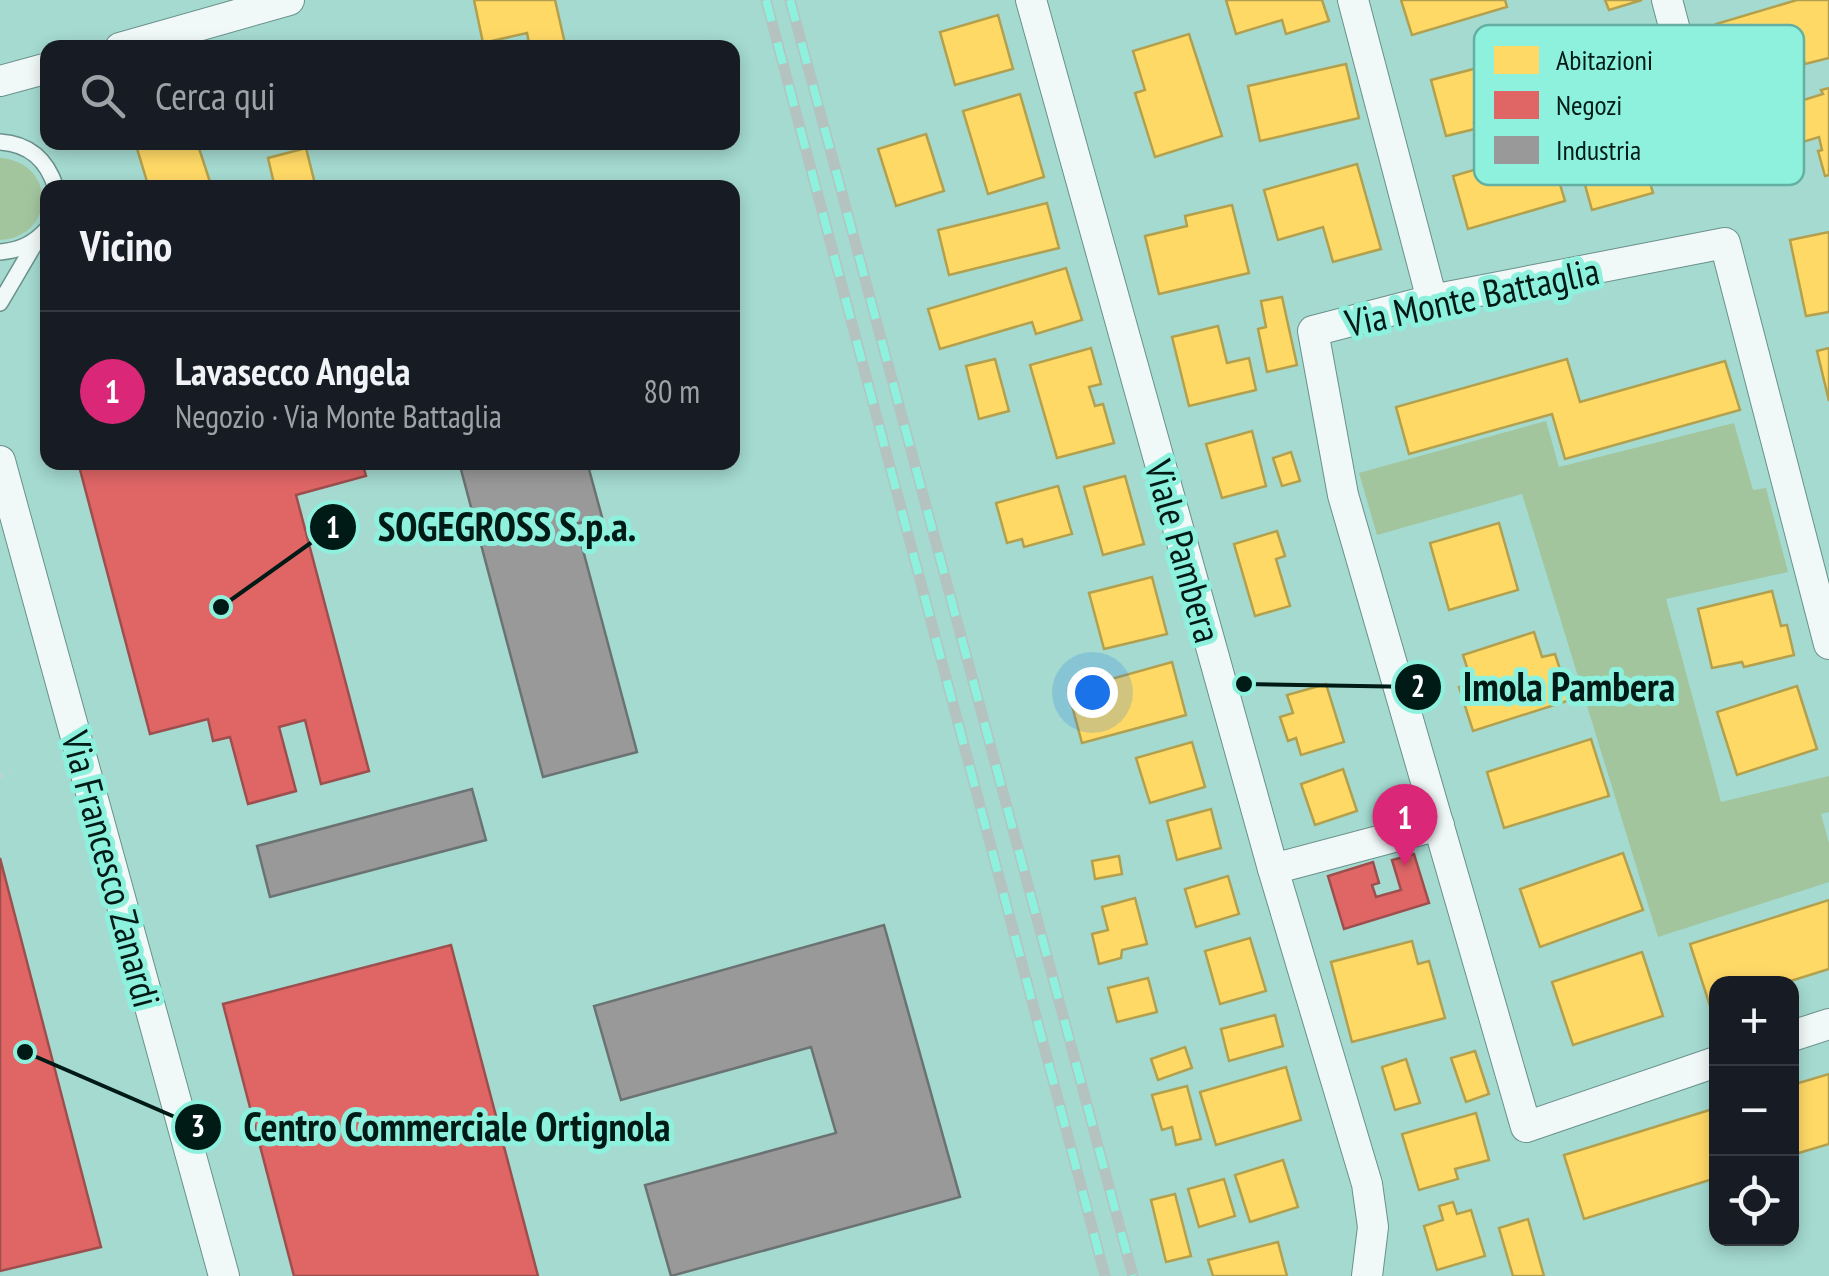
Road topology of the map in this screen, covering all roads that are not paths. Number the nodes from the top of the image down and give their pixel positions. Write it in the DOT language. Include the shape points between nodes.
graph roads {
  1 [pos="289,0"];
  2 [pos="1031,0"];
  3 [pos="1352,0"];
  4 [pos="1667,0"];
  5 [pos="1674,25"];
  6 [pos="148,40"];
  7 [pos="40,70"];
  8 [pos="0,82"];
  9 [pos="0,142"];
  10 [pos="52,180"];
  11 [pos="40,235"];
  12 [pos="40,237"];
  13 [pos="0,252"];
  14 [pos="1432,300"];
  15 [pos="0,303"];
  16 [pos="0,461"];
  17 [pos="1829,644"];
  18 [pos="1439,825"];
  19 [pos="1273,868"];
  20 [pos="1829,1024"];
  21 [pos="1799,1034"];
  22 [pos="1709,1064"];
  23 [pos="224,1276"];
  24 [pos="1368,1276"];
  1 -- 6 [label="street"];
  2 -- 19 [label="street, Viale Pambera"];
  3 -- 14 [label="street"];
  4 -- 5 [label="street"];
  7 -- 8 [label="street"];
  9 -- 10 [label="lane" via="30,149"];
  11 -- 13 [label="lane"];
  12 -- 15 [label="lane"];
  14 -- 17 [label="street, Via Monte Battaglia" via="1725,243"];
  14 -- 18 [label="street, Via Monte Battaglia" via="1313,331 1343,495"];
  16 -- 23 [label="street, Via Francesco Zanardi"];
  18 -- 19 [label="street"];
  18 -- 22 [label="street, Via Monte Battaglia" via="1526,1127"];
  19 -- 24 [label="street, Viale Pambera" via="1367,1184 1374,1228"];
  20 -- 21 [label="street"];
}
